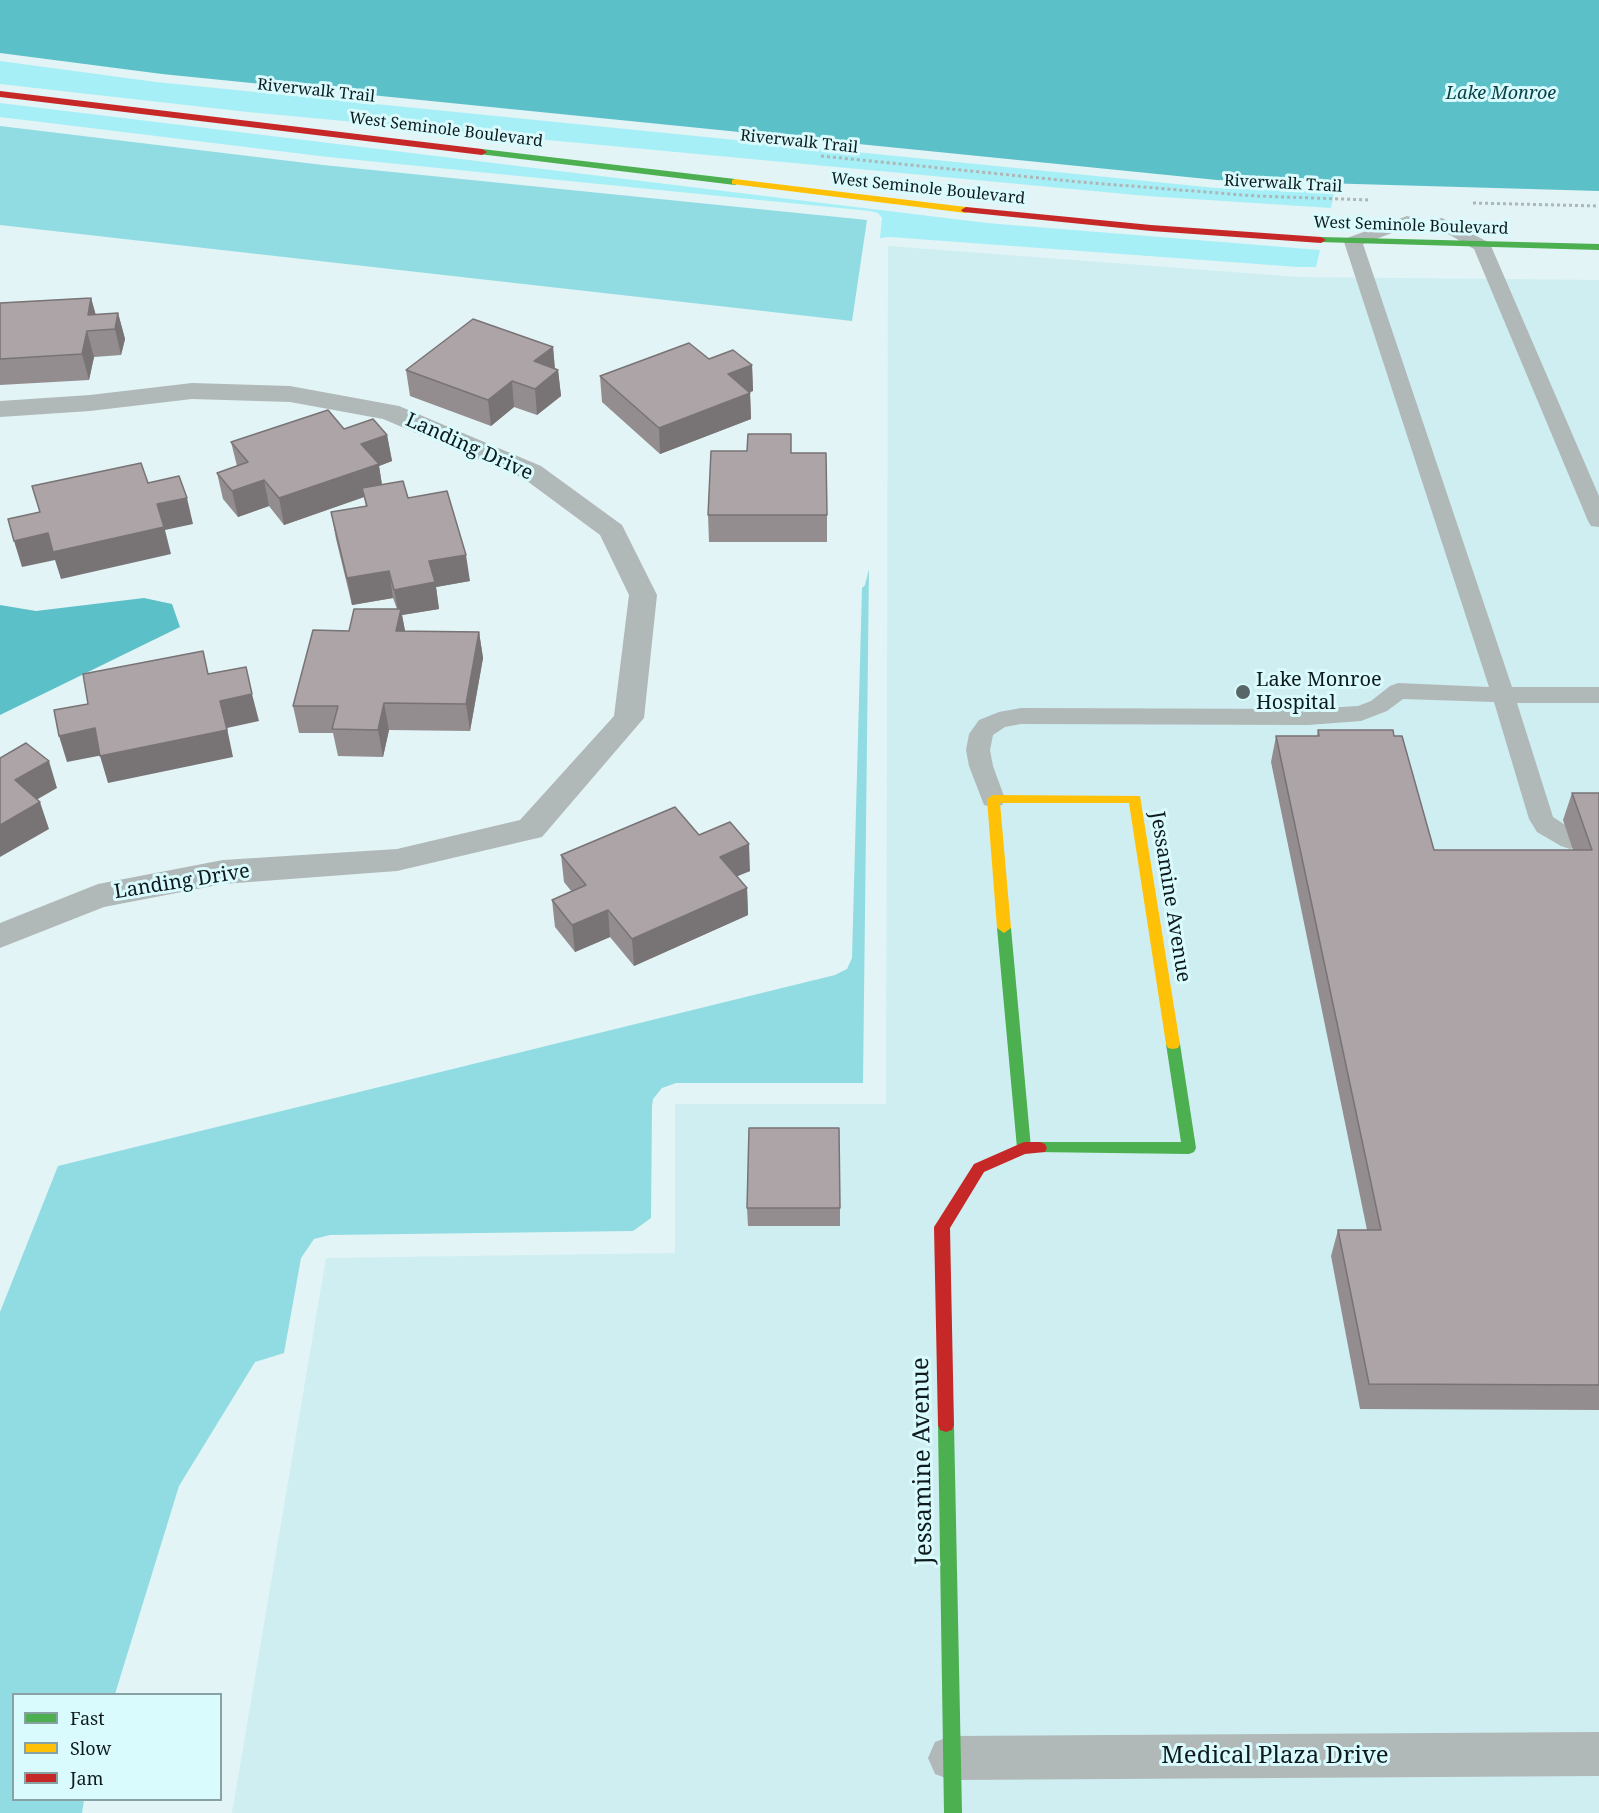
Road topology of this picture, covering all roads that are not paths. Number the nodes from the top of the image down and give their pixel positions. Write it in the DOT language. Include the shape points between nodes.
graph roads {
  1 [pos="0,94"];
  2 [pos="257,123"];
  3 [pos="747,169"];
  4 [pos="1375,220"];
  5 [pos="1424,222"];
  6 [pos="1477,224"];
  7 [pos="1353,242"];
  8 [pos="1482,246"];
  9 [pos="1599,247"];
  10 [pos="0,409"];
  11 [pos="1599,521"];
  12 [pos="1503,695"];
  13 [pos="1599,695"];
  14 [pos="993,799"];
  15 [pos="1570,840"];
  16 [pos="0,936"];
  17 [pos="1024,1148"];
  18 [pos="1599,1754"];
  19 [pos="951,1758"];
  20 [pos="953,1813"];
  1 -- 2 [label="main road, West Seminole Boulevard"];
  2 -- 3 [label="main road, West Seminole Boulevard"];
  2 -- 7 [label="main road, West Seminole Boulevard" via="990,213"];
  4 -- 5 [label="main road, West Seminole Boulevard"];
  5 -- 6 [label="main road, West Seminole Boulevard"];
  5 -- 7 [label="lane"];
  5 -- 8 [label="lane"];
  7 -- 8 [label="main road, West Seminole Boulevard"];
  7 -- 12 [label="lane"];
  8 -- 9 [label="main road, West Seminole Boulevard"];
  8 -- 11 [label="lane"];
  10 -- 16 [label="street, Landing Drive" via="192,391 290,394 390,412 532,472 612,531 643,595 629,718 531,829 397,860 223,872 98,896"];
  12 -- 13 [label="lane"];
  12 -- 14 [label="lane" via="1398,691 1379,706 1350,715 1021,716 999,720 981,734 978,750"];
  12 -- 15 [label="lane" via="1541,819"];
  14 -- 17 [label="main road"];
  14 -- 17 [label="main road, Jessamine Avenue" via="1135,799 1188,1148"];
  17 -- 19 [label="main road, Jessamine Avenue" via="980,1168 942,1227"];
  18 -- 19 [label="street, Medical Plaza Drive"];
  19 -- 20 [label="main road, Jessamine Avenue"];
}
